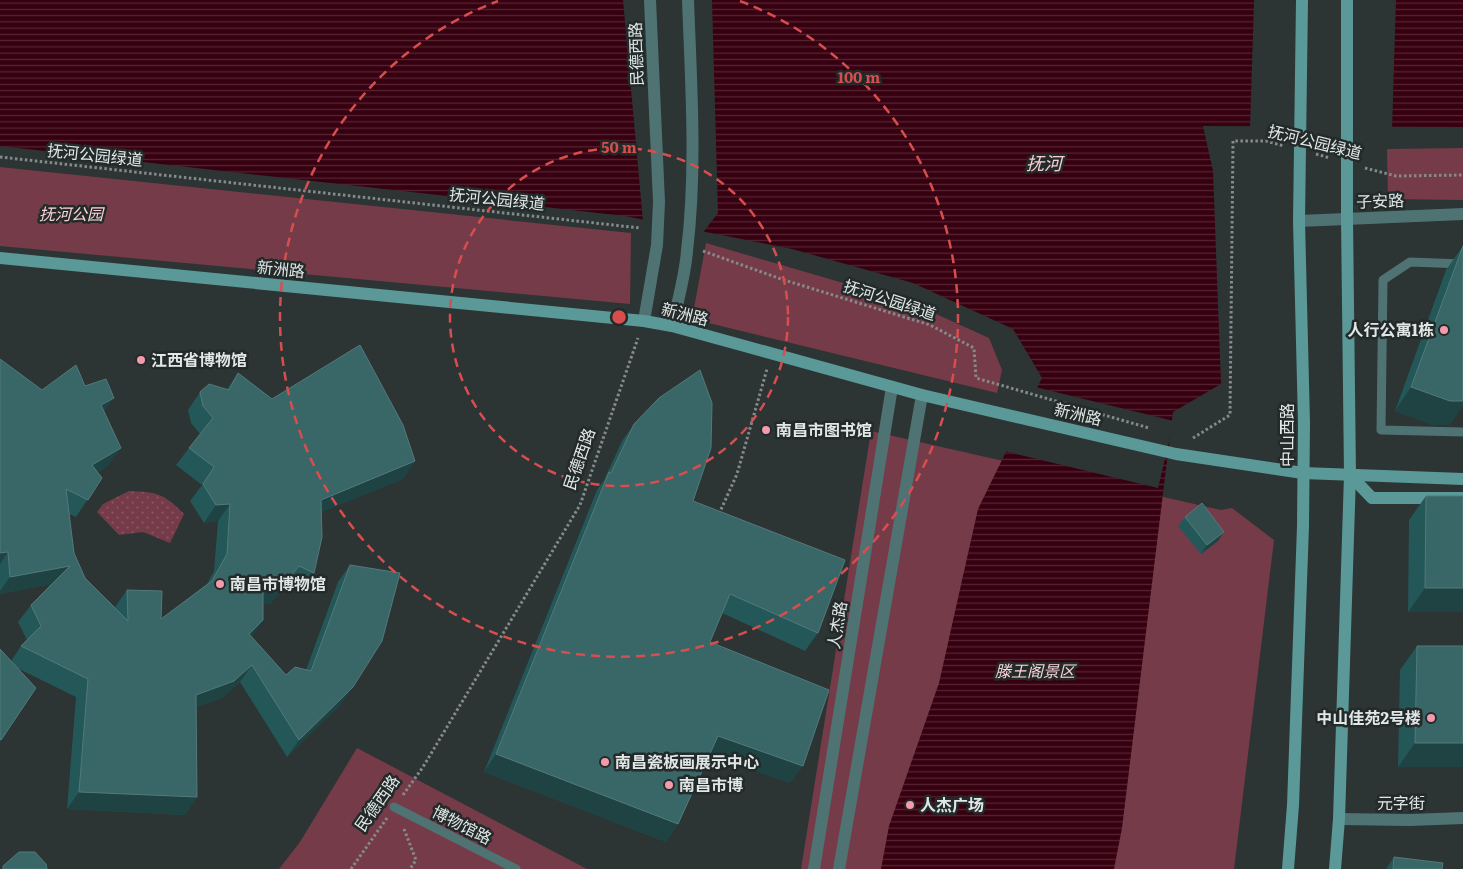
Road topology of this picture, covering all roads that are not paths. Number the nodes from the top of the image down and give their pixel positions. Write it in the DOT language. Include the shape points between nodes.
graph roads {
  1 [pos="650,0"];
  2 [pos="688,0"];
  3 [pos="1302,0"];
  4 [pos="1347,0"];
  5 [pos="1463,214"];
  6 [pos="1347,219"];
  7 [pos="1299,221"];
  8 [pos="0,258"];
  9 [pos="1463,264"];
  10 [pos="644,321"];
  11 [pos="672,326"];
  12 [pos="892,386"];
  13 [pos="922,395"];
  14 [pos="1463,432"];
  15 [pos="1303,473"];
  16 [pos="1350,475"];
  17 [pos="1463,479"];
  18 [pos="1463,498"];
  19 [pos="394,807"];
  20 [pos="1463,818"];
  21 [pos="1339,819"];
  22 [pos="516,869"];
  23 [pos="814,869"];
  24 [pos="839,869"];
  25 [pos="1288,869"];
  26 [pos="1335,869"];
  1 -- 10 [label="street, 民德西路" via="659,202 657,245"];
  2 -- 11 [label="street" via="694,139 694,251"];
  3 -- 7 [label="main road, 中山西路"];
  4 -- 6 [label="main road" via="1353,164"];
  5 -- 6 [label="street, 子安路"];
  6 -- 7 [label="street, 子安路"];
  6 -- 16 [label="main road"];
  7 -- 15 [label="main road, 中山西路"];
  8 -- 10 [label="main road, 新洲路"];
  9 -- 14 [label="lane" via="1410,262 1383,280 1381,430"];
  10 -- 11 [label="main road, 新洲路"];
  11 -- 12 [label="main road, 新洲路"];
  12 -- 13 [label="main road, 新洲路"];
  12 -- 23 [label="street, 人杰路"];
  13 -- 15 [label="main road, 新洲路" via="1176,454"];
  13 -- 24 [label="street"];
  15 -- 16 [label="main road, 新洲路"];
  15 -- 25 [label="main road, 中山西路"];
  16 -- 17 [label="main road, 新洲路"];
  16 -- 18 [label="main road" via="1372,498"];
  16 -- 21 [label="main road"];
  19 -- 22 [label="lane, 博物馆路"];
  20 -- 21 [label="street, 元字街"];
  21 -- 26 [label="main road"];
}
